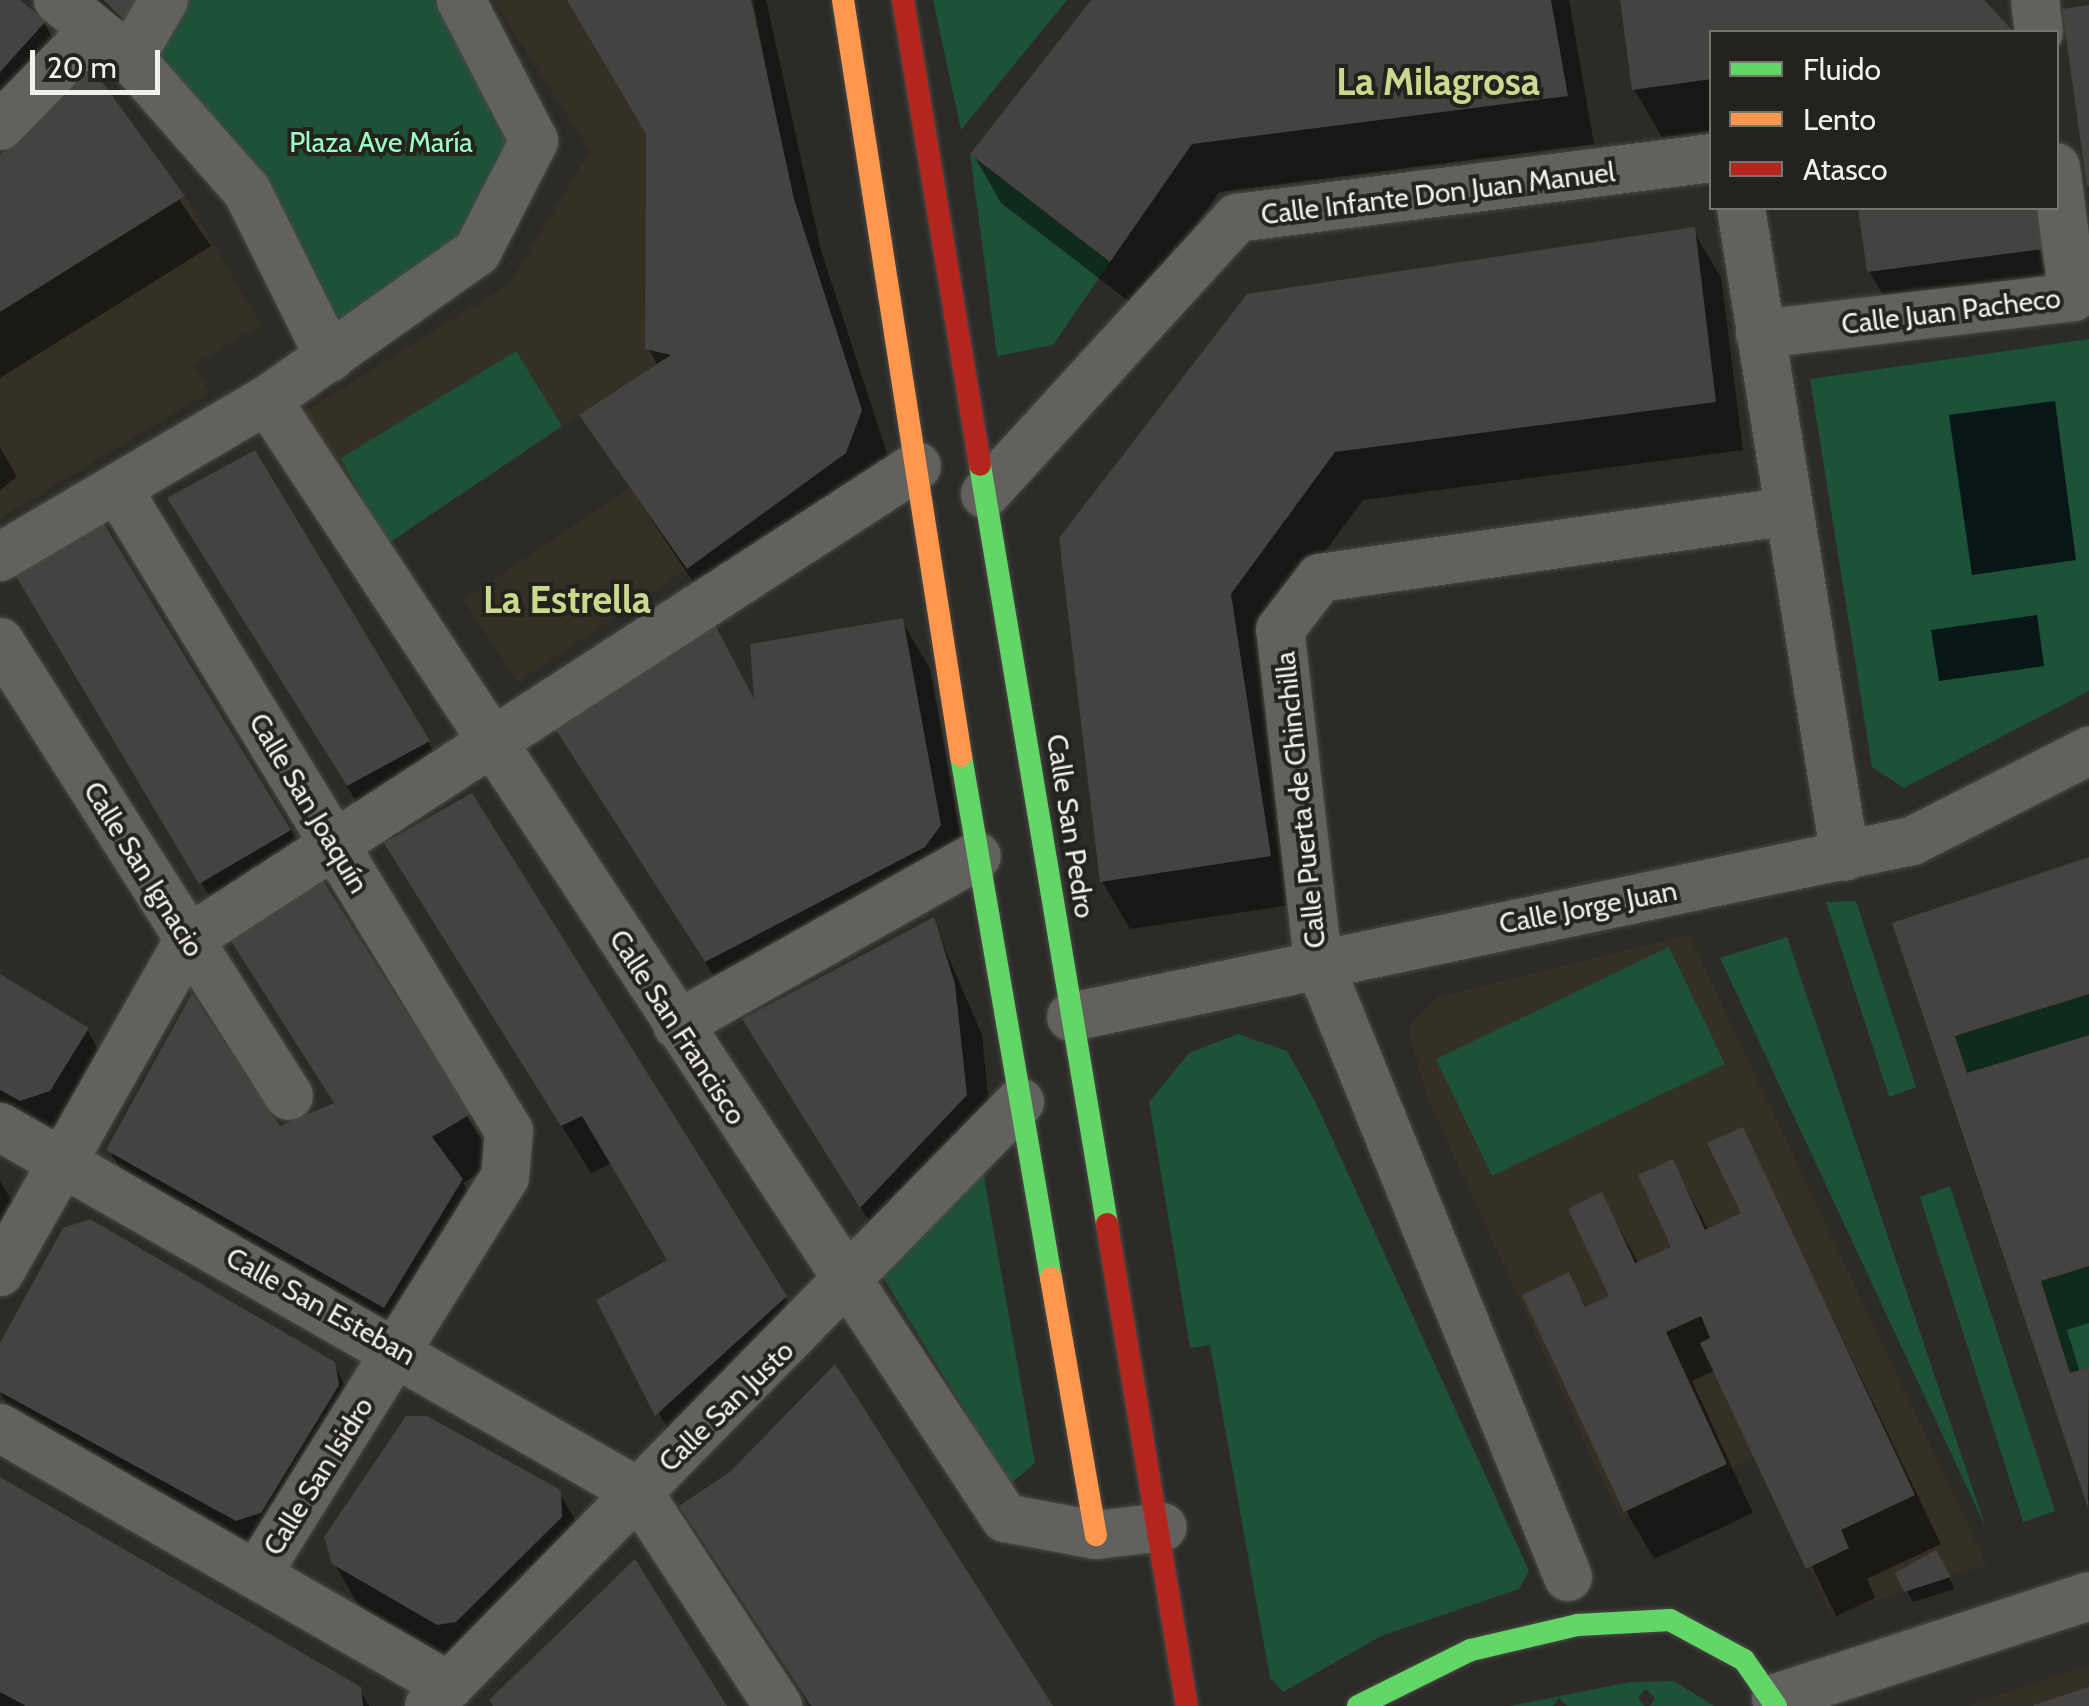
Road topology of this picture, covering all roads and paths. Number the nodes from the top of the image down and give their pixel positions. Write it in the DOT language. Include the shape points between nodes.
graph roads {
  1 [pos="58,0"];
  2 [pos="164,0"];
  3 [pos="461,0"];
  4 [pos="843,0"];
  5 [pos="903,0"];
  6 [pos="2035,0"];
  7 [pos="2039,30"];
  8 [pos="112,44"];
  9 [pos="0,126"];
  10 [pos="1709,158"];
  11 [pos="2059,191"];
  12 [pos="1741,210"];
  13 [pos="1760,334"];
  14 [pos="330,358"];
  15 [pos="267,400"];
  16 [pos="917,466"];
  17 [pos="118,488"];
  18 [pos="986,494"];
  19 [pos="1785,512"];
  20 [pos="0,557"];
  21 [pos="0,642"];
  22 [pos="490,737"];
  23 [pos="2089,751"];
  24 [pos="332,841"];
  25 [pos="977,856"];
  26 [pos="1845,856"];
  27 [pos="188,939"];
  28 [pos="1318,961"];
  29 [pos="1071,1017"];
  30 [pos="677,1025"];
  31 [pos="289,1096"];
  32 [pos="1020,1102"];
  33 [pos="502,1116"];
  34 [pos="0,1127"];
  35 [pos="60,1160"];
  36 [pos="0,1272"];
  37 [pos="847,1287"];
  38 [pos="398,1348"];
  39 [pos="0,1428"];
  40 [pos="638,1492"];
  41 [pos="1163,1528"];
  42 [pos="1096,1535"];
  43 [pos="258,1573"];
  44 [pos="1568,1577"];
  45 [pos="2089,1596"];
  46 [pos="1624,1622"];
  47 [pos="1552,1630"];
  48 [pos="1185,1660"];
  49 [pos="441,1698"];
  50 [pos="1776,1702"];
  51 [pos="778,1706"];
  52 [pos="1187,1706"];
  53 [pos="1217,1706"];
  54 [pos="1358,1706"];
  1 -- 8 [label="street"];
  2 -- 8 [label="street"];
  3 -- 14 [label="street" via="534,140 528,164 478,252"];
  4 -- 16 [label="main road"];
  5 -- 18 [label="main road, Calle San Pedro"];
  6 -- 7 [label="street"];
  8 -- 9 [label="street"];
  8 -- 14 [label="street" via="247,190"];
  10 -- 18 [label="street, Calle Infante Don Juan Manuel" via="1236,218"];
  11 -- 13 [label="street, Calle Juan Pacheco" via="2073,297"];
  12 -- 13 [label="street"];
  13 -- 19 [label="street"];
  14 -- 15 [label="street"];
  15 -- 17 [label="street"];
  15 -- 22 [label="street, Calle San Francisco"];
  16 -- 22 [label="street"];
  16 -- 25 [label="main road"];
  17 -- 20 [label="street"];
  17 -- 24 [label="street, Calle San Joaquín"];
  18 -- 29 [label="main road, Calle San Pedro"];
  19 -- 26 [label="street"];
  19 -- 28 [label="street, Calle Puerta de Chinchilla" via="1320,578 1280,630"];
  21 -- 27 [label="street, Calle San Ignacio"];
  22 -- 24 [label="street"];
  22 -- 30 [label="street, Calle San Francisco"];
  23 -- 26 [label="street, Calle Jorge Juan" via="1912,841"];
  24 -- 27 [label="street"];
  24 -- 33 [label="street, Calle San Joaquín"];
  25 -- 30 [label="street"];
  25 -- 32 [label="main road"];
  26 -- 28 [label="street, Calle Jorge Juan"];
  27 -- 31 [label="street, Calle San Ignacio"];
  27 -- 35 [label="street"];
  28 -- 29 [label="street, Calle Jorge Juan"];
  28 -- 44 [label="street, Calle Puerta de Chinchilla"];
  29 -- 41 [label="main road, Calle San Pedro"];
  30 -- 37 [label="street, Calle San Francisco"];
  32 -- 37 [label="street, Calle San Justo"];
  32 -- 42 [label="main road"];
  33 -- 38 [label="street, Calle San Isidro" via="505,1177"];
  34 -- 35 [label="street, Calle San Esteban"];
  35 -- 36 [label="street"];
  35 -- 38 [label="street, Calle San Esteban"];
  37 -- 40 [label="street, Calle San Justo"];
  37 -- 42 [label="street, Calle San Francisco" via="1005,1518"];
  38 -- 40 [label="street, Calle San Esteban"];
  38 -- 43 [label="street, Calle San Isidro"];
  39 -- 43 [label="street"];
  40 -- 49 [label="street, Calle San Justo"];
  40 -- 51 [label="street"];
  41 -- 42 [label="street, Calle San Francisco"];
  41 -- 48 [label="main road, Calle San Pedro"];
  43 -- 49 [label="street"];
  44 -- 46 [label="street"];
  44 -- 47 [label="street"];
  45 -- 50 [label="street"];
  46 -- 47 [label="main road"];
  46 -- 50 [label="main road" via="1670,1620 1711,1637"];
  47 -- 54 [label="main road" via="1472,1650"];
  48 -- 52 [label="main road, Calle San Pedro"];
  48 -- 53 [label="main road, Calle San Pedro"];
}
